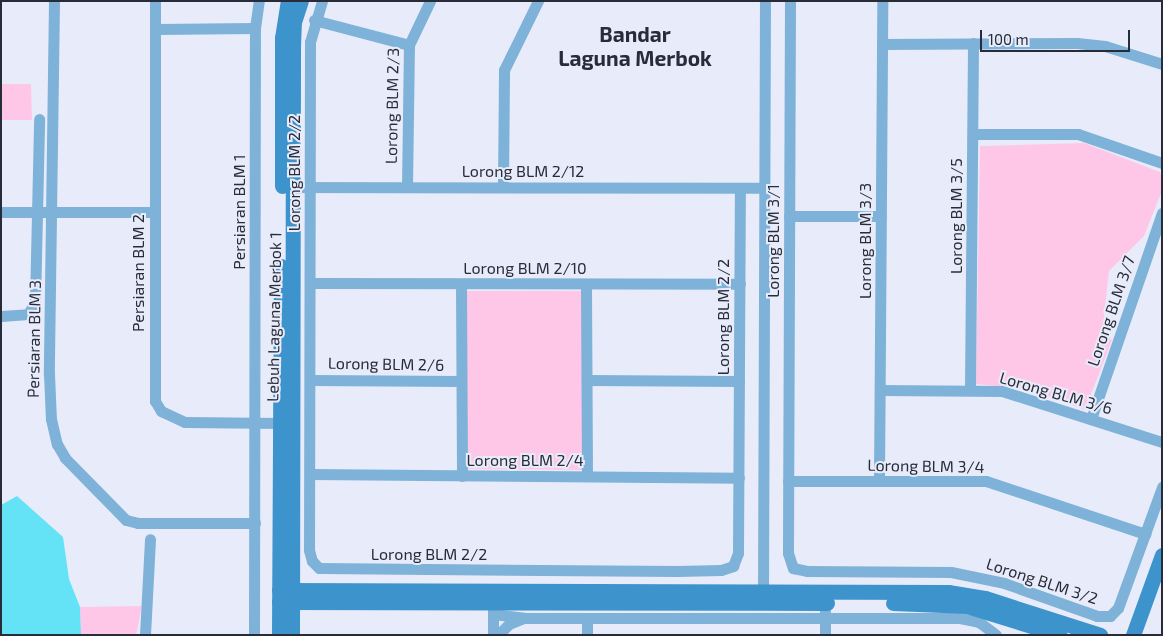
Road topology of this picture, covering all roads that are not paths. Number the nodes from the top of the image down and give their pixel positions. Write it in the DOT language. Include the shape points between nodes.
graph roads {
  1 [pos="54,1"];
  2 [pos="155,1"];
  3 [pos="259,1"];
  4 [pos="288,1"];
  5 [pos="301,1"];
  6 [pos="322,1"];
  7 [pos="430,1"];
  8 [pos="538,1"];
  9 [pos="765,1"];
  10 [pos="790,1"];
  11 [pos="882,1"];
  12 [pos="314,20"];
  13 [pos="255,28"];
  14 [pos="155,29"];
  15 [pos="974,43"];
  16 [pos="882,44"];
  17 [pos="409,45"];
  18 [pos="1162,64"];
  19 [pos="39,119"];
  20 [pos="973,134"];
  21 [pos="1162,163"];
  22 [pos="287,187"];
  23 [pos="310,187"];
  24 [pos="407,187"];
  25 [pos="503,187"];
  26 [pos="740,188"];
  27 [pos="765,188"];
  28 [pos="1,212"];
  29 [pos="36,212"];
  30 [pos="52,212"];
  31 [pos="154,212"];
  32 [pos="1162,213"];
  33 [pos="789,216"];
  34 [pos="881,216"];
  35 [pos="310,284"];
  36 [pos="460,284"];
  37 [pos="740,284"];
  38 [pos="586,285"];
  39 [pos="1,316"];
  40 [pos="310,380"];
  41 [pos="587,380"];
  42 [pos="461,381"];
  43 [pos="739,381"];
  44 [pos="970,389"];
  45 [pos="880,390"];
  46 [pos="1091,419"];
  47 [pos="255,422"];
  48 [pos="285,422"];
  49 [pos="1162,442"];
  50 [pos="310,474"];
  51 [pos="462,476"];
  52 [pos="587,476"];
  53 [pos="739,478"];
  54 [pos="788,481"];
  55 [pos="879,481"];
  56 [pos="1162,488"];
  57 [pos="255,523"];
  58 [pos="1145,534"];
  59 [pos="150,539"];
  60 [pos="1162,555"];
  61 [pos="285,596"];
  62 [pos="763,597"];
  63 [pos="493,602"];
  64 [pos="825,604"];
  65 [pos="526,618"];
  66 [pos="587,618"];
  67 [pos="992,634"];
  68 [pos="145,635"];
  69 [pos="254,635"];
  70 [pos="280,635"];
  71 [pos="292,635"];
  72 [pos="493,635"];
  73 [pos="498,635"];
  74 [pos="587,635"];
  75 [pos="825,635"];
  76 [pos="1060,635"];
  77 [pos="1100,635"];
  78 [pos="1133,635"];
  1 -- 30 [label="street, Persiaran BLM 3"];
  2 -- 14 [label="street, Persiaran BLM 2"];
  3 -- 13 [label="street, Persiaran BLM 1"];
  4 -- 22 [label="street, Lebuh Laguna Merbok 1" via="282,38"];
  5 -- 22 [label="street, Lebuh Laguna Merbok 1" via="294,35"];
  6 -- 12 [label="street, Lorong BLM 2/2"];
  7 -- 17 [label="street, Lorong BLM 2/3"];
  8 -- 25 [label="street" via="504,70"];
  9 -- 27 [label="street"];
  10 -- 33 [label="street, Lorong BLM 3/1"];
  11 -- 16 [label="street, Lorong BLM 3/3"];
  12 -- 17 [label="street"];
  12 -- 23 [label="street, Lorong BLM 2/2" via="310,42"];
  13 -- 14 [label="street"];
  13 -- 47 [label="street, Persiaran BLM 1"];
  14 -- 31 [label="street, Persiaran BLM 2"];
  15 -- 16 [label="street"];
  15 -- 18 [label="street" via="1105,46"];
  15 -- 20 [label="street, Lorong BLM 3/5"];
  16 -- 34 [label="street, Lorong BLM 3/3"];
  17 -- 24 [label="street, Lorong BLM 2/3"];
  19 -- 29 [label="street"];
  20 -- 21 [label="street" via="1078,134"];
  20 -- 44 [label="street, Lorong BLM 3/5"];
  22 -- 23 [label="street, Lorong BLM 2/12"];
  22 -- 48 [label="street, Lebuh Laguna Merbok 1"];
  23 -- 24 [label="street, Lorong BLM 2/12"];
  23 -- 35 [label="street, Lorong BLM 2/2"];
  24 -- 25 [label="street, Lorong BLM 2/12"];
  25 -- 26 [label="street, Lorong BLM 2/12"];
  26 -- 27 [label="street, Lorong BLM 2/12"];
  26 -- 37 [label="street, Lorong BLM 2/2"];
  27 -- 62 [label="street"];
  28 -- 29 [label="street"];
  29 -- 30 [label="street"];
  29 -- 39 [label="street" via="34,308 28,314"];
  30 -- 31 [label="street"];
  30 -- 57 [label="street, Persiaran BLM 3" via="50,405 53,429 61,451 119,514 132,522"];
  31 -- 47 [label="street, Persiaran BLM 2" via="157,406 170,418 185,422"];
  32 -- 46 [label="street, Lorong BLM 3/7"];
  33 -- 34 [label="street"];
  33 -- 54 [label="street, Lorong BLM 3/1"];
  34 -- 45 [label="street, Lorong BLM 3/3"];
  35 -- 36 [label="street, Lorong BLM 2/10"];
  35 -- 40 [label="street, Lorong BLM 2/2"];
  36 -- 38 [label="street, Lorong BLM 2/10"];
  36 -- 42 [label="street"];
  37 -- 38 [label="street, Lorong BLM 2/10"];
  37 -- 43 [label="street, Lorong BLM 2/2"];
  38 -- 41 [label="street"];
  40 -- 42 [label="street, Lorong BLM 2/6"];
  40 -- 50 [label="street, Lorong BLM 2/2"];
  41 -- 43 [label="street"];
  41 -- 52 [label="street"];
  42 -- 51 [label="street"];
  43 -- 53 [label="street, Lorong BLM 2/2"];
  44 -- 45 [label="street, Lorong BLM 3/6"];
  44 -- 46 [label="street, Lorong BLM 3/6" via="1002,391"];
  45 -- 55 [label="street, Lorong BLM 3/3"];
  46 -- 49 [label="street, Lorong BLM 3/6"];
  47 -- 48 [label="street, Persiaran BLM 2"];
  47 -- 57 [label="street"];
  48 -- 61 [label="street, Lebuh Laguna Merbok 1"];
  50 -- 51 [label="street, Lorong BLM 2/4"];
  50 -- 53 [label="street, Lorong BLM 2/2" via="310,556 319,568 330,571 721,570 737,560"];
  51 -- 52 [label="street, Lorong BLM 2/4"];
  52 -- 53 [label="street, Lorong BLM 2/4"];
  54 -- 55 [label="street, Lorong BLM 3/4"];
  54 -- 58 [label="street, Lorong BLM 3/2" via="788,553 790,564 797,570 951,572 1004,583 1097,616 1110,616 1118,608"];
  55 -- 58 [label="street, Lorong BLM 3/4" via="986,481"];
  56 -- 58 [label="street, Lorong BLM 3/2"];
  57 -- 69 [label="street"];
  59 -- 68 [label="street"];
  60 -- 78 [label="street"];
  61 -- 63 [label="street"];
  61 -- 70 [label="street, Lebuh Laguna Merbok 1"];
  61 -- 71 [label="street, Lebuh Laguna Merbok 1"];
  62 -- 63 [label="street"];
  62 -- 64 [label="street"];
  63 -- 65 [label="street"];
  63 -- 72 [label="street"];
  64 -- 66 [label="street"];
  64 -- 67 [label="street" via="960,618 983,624"];
  64 -- 75 [label="street"];
  64 -- 76 [label="street" via="967,606"];
  64 -- 77 [label="street" via="968,594"];
  65 -- 66 [label="street"];
  65 -- 73 [label="street" via="509,624"];
  66 -- 74 [label="street"];
}
